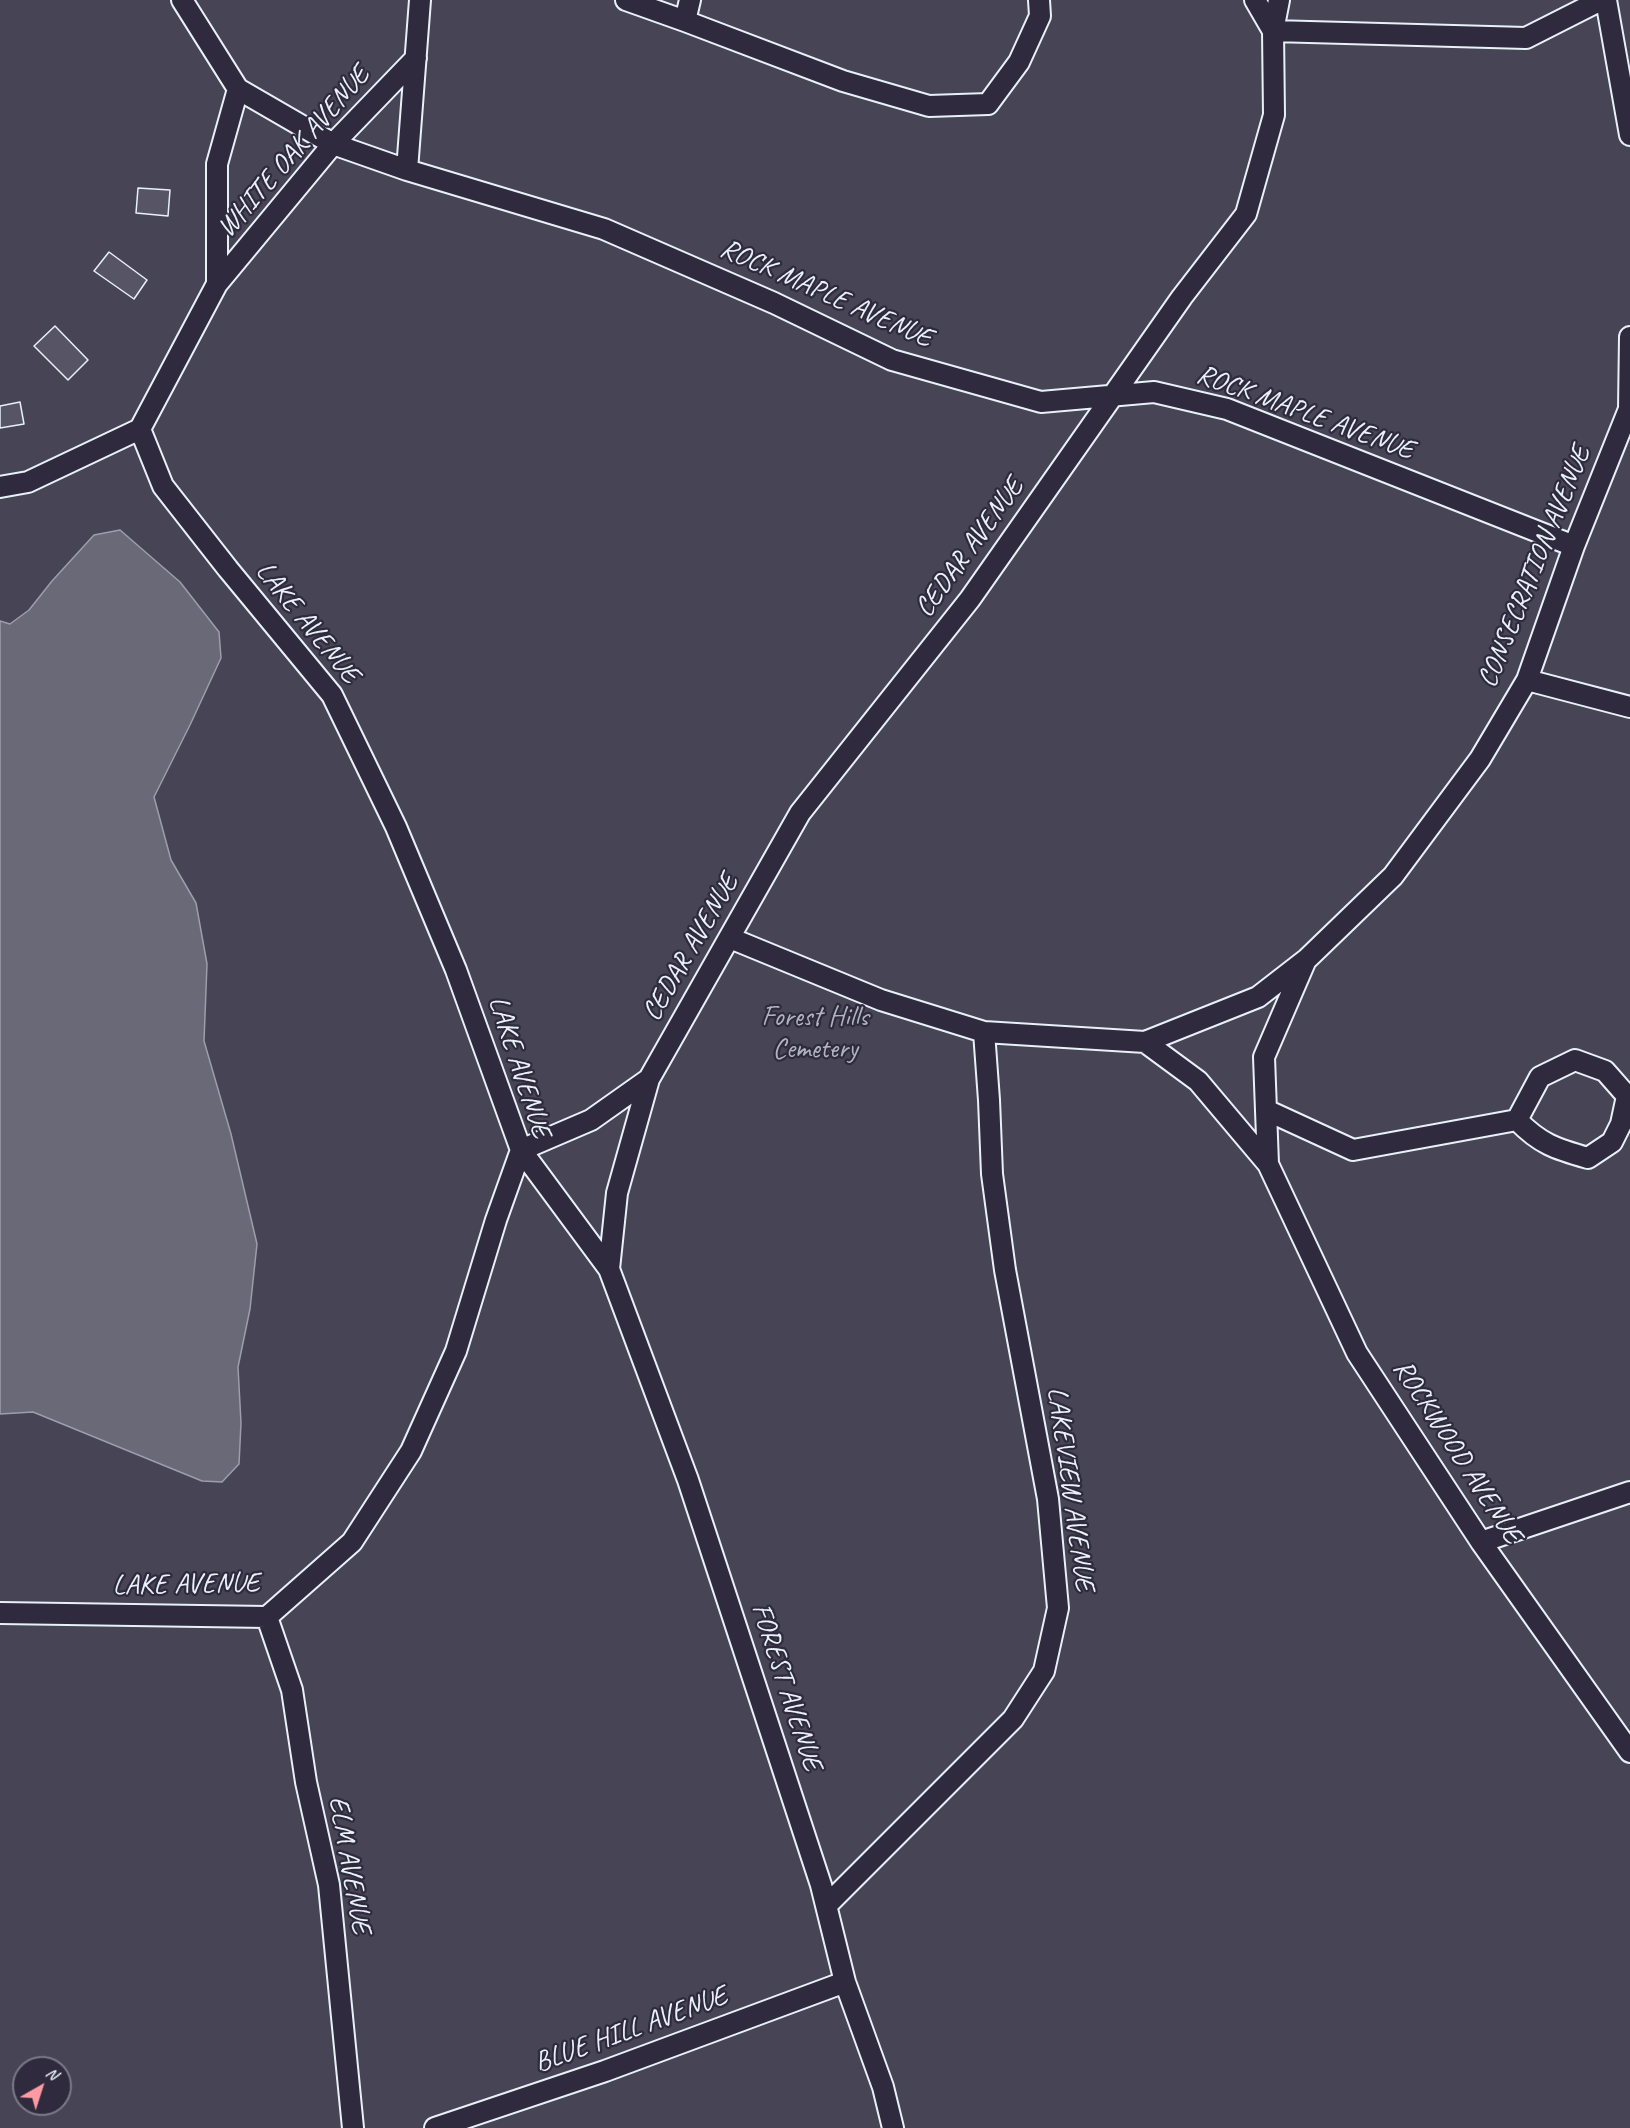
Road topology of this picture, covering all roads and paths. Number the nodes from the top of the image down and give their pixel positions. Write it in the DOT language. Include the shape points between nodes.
graph roads {
  1 [pos="182,0"];
  2 [pos="420,0"];
  3 [pos="626,0"];
  4 [pos="690,0"];
  5 [pos="1039,0"];
  6 [pos="1255,0"];
  7 [pos="1279,0"];
  8 [pos="1601,0"];
  9 [pos="1606,0"];
  10 [pos="685,21"];
  11 [pos="1273,31"];
  12 [pos="416,58"];
  13 [pos="238,89"];
  14 [pos="1630,135"];
  15 [pos="333,144"];
  16 [pos="407,170"];
  17 [pos="217,284"];
  18 [pos="1630,337"];
  19 [pos="1115,394"];
  20 [pos="1630,409"];
  21 [pos="140,429"];
  22 [pos="0,487"];
  23 [pos="1574,546"];
  24 [pos="1527,680"];
  25 [pos="1630,707"];
  26 [pos="730,938"];
  27 [pos="1307,959"];
  28 [pos="984,1032"];
  29 [pos="1145,1042"];
  30 [pos="649,1079"];
  31 [pos="1266,1110"];
  32 [pos="1517,1120"];
  33 [pos="521,1150"];
  34 [pos="1268,1164"];
  35 [pos="609,1269"];
  36 [pos="1630,1492"];
  37 [pos="1481,1542"];
  38 [pos="0,1613"];
  39 [pos="267,1617"];
  40 [pos="1630,1752"];
  41 [pos="827,1905"];
  42 [pos="845,1982"];
  43 [pos="353,2128"];
  44 [pos="435,2128"];
  45 [pos="893,2128"];
  1 -- 13 [label="lane"];
  2 -- 12 [label="lane, WHITE OAK AVENUE"];
  3 -- 10 [label="lane"];
  4 -- 10 [label="lane"];
  5 -- 10 [label="lane" via="1040,16 1019,63 988,104 929,106 843,81"];
  6 -- 11 [label="lane"];
  7 -- 11 [label="lane, CEDAR AVENUE"];
  8 -- 11 [label="lane" via="1526,38"];
  9 -- 14 [label="lane"];
  11 -- 19 [label="lane, CEDAR AVENUE" via="1274,115 1246,214"];
  12 -- 15 [label="lane, WHITE OAK AVENUE"];
  12 -- 16 [label="lane, WHITE OAK AVENUE"];
  13 -- 15 [label="lane, ROCK MAPLE AVENUE"];
  13 -- 17 [label="lane" via="217,164"];
  15 -- 16 [label="lane, ROCK MAPLE AVENUE"];
  15 -- 17 [label="lane, WHITE OAK AVENUE"];
  16 -- 19 [label="lane, ROCK MAPLE AVENUE" via="604,229 774,303 892,360 1041,402"];
  17 -- 21 [label="lane, WHITE OAK AVENUE"];
  18 -- 20 [label="lane, CONSECRATION AVENUE"];
  19 -- 23 [label="lane, ROCK MAPLE AVENUE" via="1154,392 1227,410"];
  19 -- 26 [label="lane, CEDAR AVENUE" via="970,599 800,813"];
  20 -- 23 [label="lane, CONSECRATION AVENUE"];
  21 -- 22 [label="lane" via="28,482"];
  21 -- 33 [label="lane, LAKE AVENUE" via="163,486 332,694 396,827 456,970"];
  23 -- 24 [label="lane, CONSECRATION AVENUE"];
  24 -- 25 [label="lane"];
  24 -- 27 [label="lane, CONSECRATION AVENUE" via="1480,759 1393,876"];
  26 -- 28 [label="lane, CONSECRATION AVENUE" via="881,1000"];
  26 -- 30 [label="lane, CEDAR AVENUE"];
  27 -- 29 [label="lane, CONSECRATION AVENUE" via="1258,997"];
  27 -- 31 [label="lane, ROCKWOOD AVENUE" via="1264,1057"];
  28 -- 29 [label="lane, CONSECRATION AVENUE"];
  28 -- 41 [label="lane, LAKEVIEW AVENUE" via="992,1174 1005,1270 1048,1499 1058,1608 1044,1671 1013,1719"];
  29 -- 34 [label="lane, ROCKWOOD AVENUE" via="1198,1081"];
  30 -- 33 [label="lane" via="591,1120"];
  30 -- 35 [label="lane, FOREST AVENUE" via="616,1193"];
  31 -- 32 [label="lane" via="1353,1150"];
  31 -- 34 [label="lane, ROCKWOOD AVENUE"];
  32 -- 32 [label="lane" via="1540,1077 1575,1060 1605,1071 1627,1096 1612,1142 1588,1158 1533,1136"];
  33 -- 35 [label="lane, FOREST AVENUE"];
  33 -- 39 [label="lane, LAKE AVENUE" via="456,1351 411,1451 352,1542"];
  34 -- 37 [label="lane, ROCKWOOD AVENUE" via="1357,1353"];
  35 -- 41 [label="lane, FOREST AVENUE" via="688,1480"];
  36 -- 37 [label="lane"];
  37 -- 40 [label="lane, ROCKWOOD AVENUE"];
  38 -- 39 [label="lane, LAKE AVENUE"];
  39 -- 43 [label="lane, ELM AVENUE" via="292,1690 328,1885"];
  41 -- 42 [label="lane, FOREST AVENUE"];
  42 -- 44 [label="lane, BLUE HILL AVENUE" via="605,2071"];
  42 -- 45 [label="lane, FOREST AVENUE" via="883,2087"];
}
